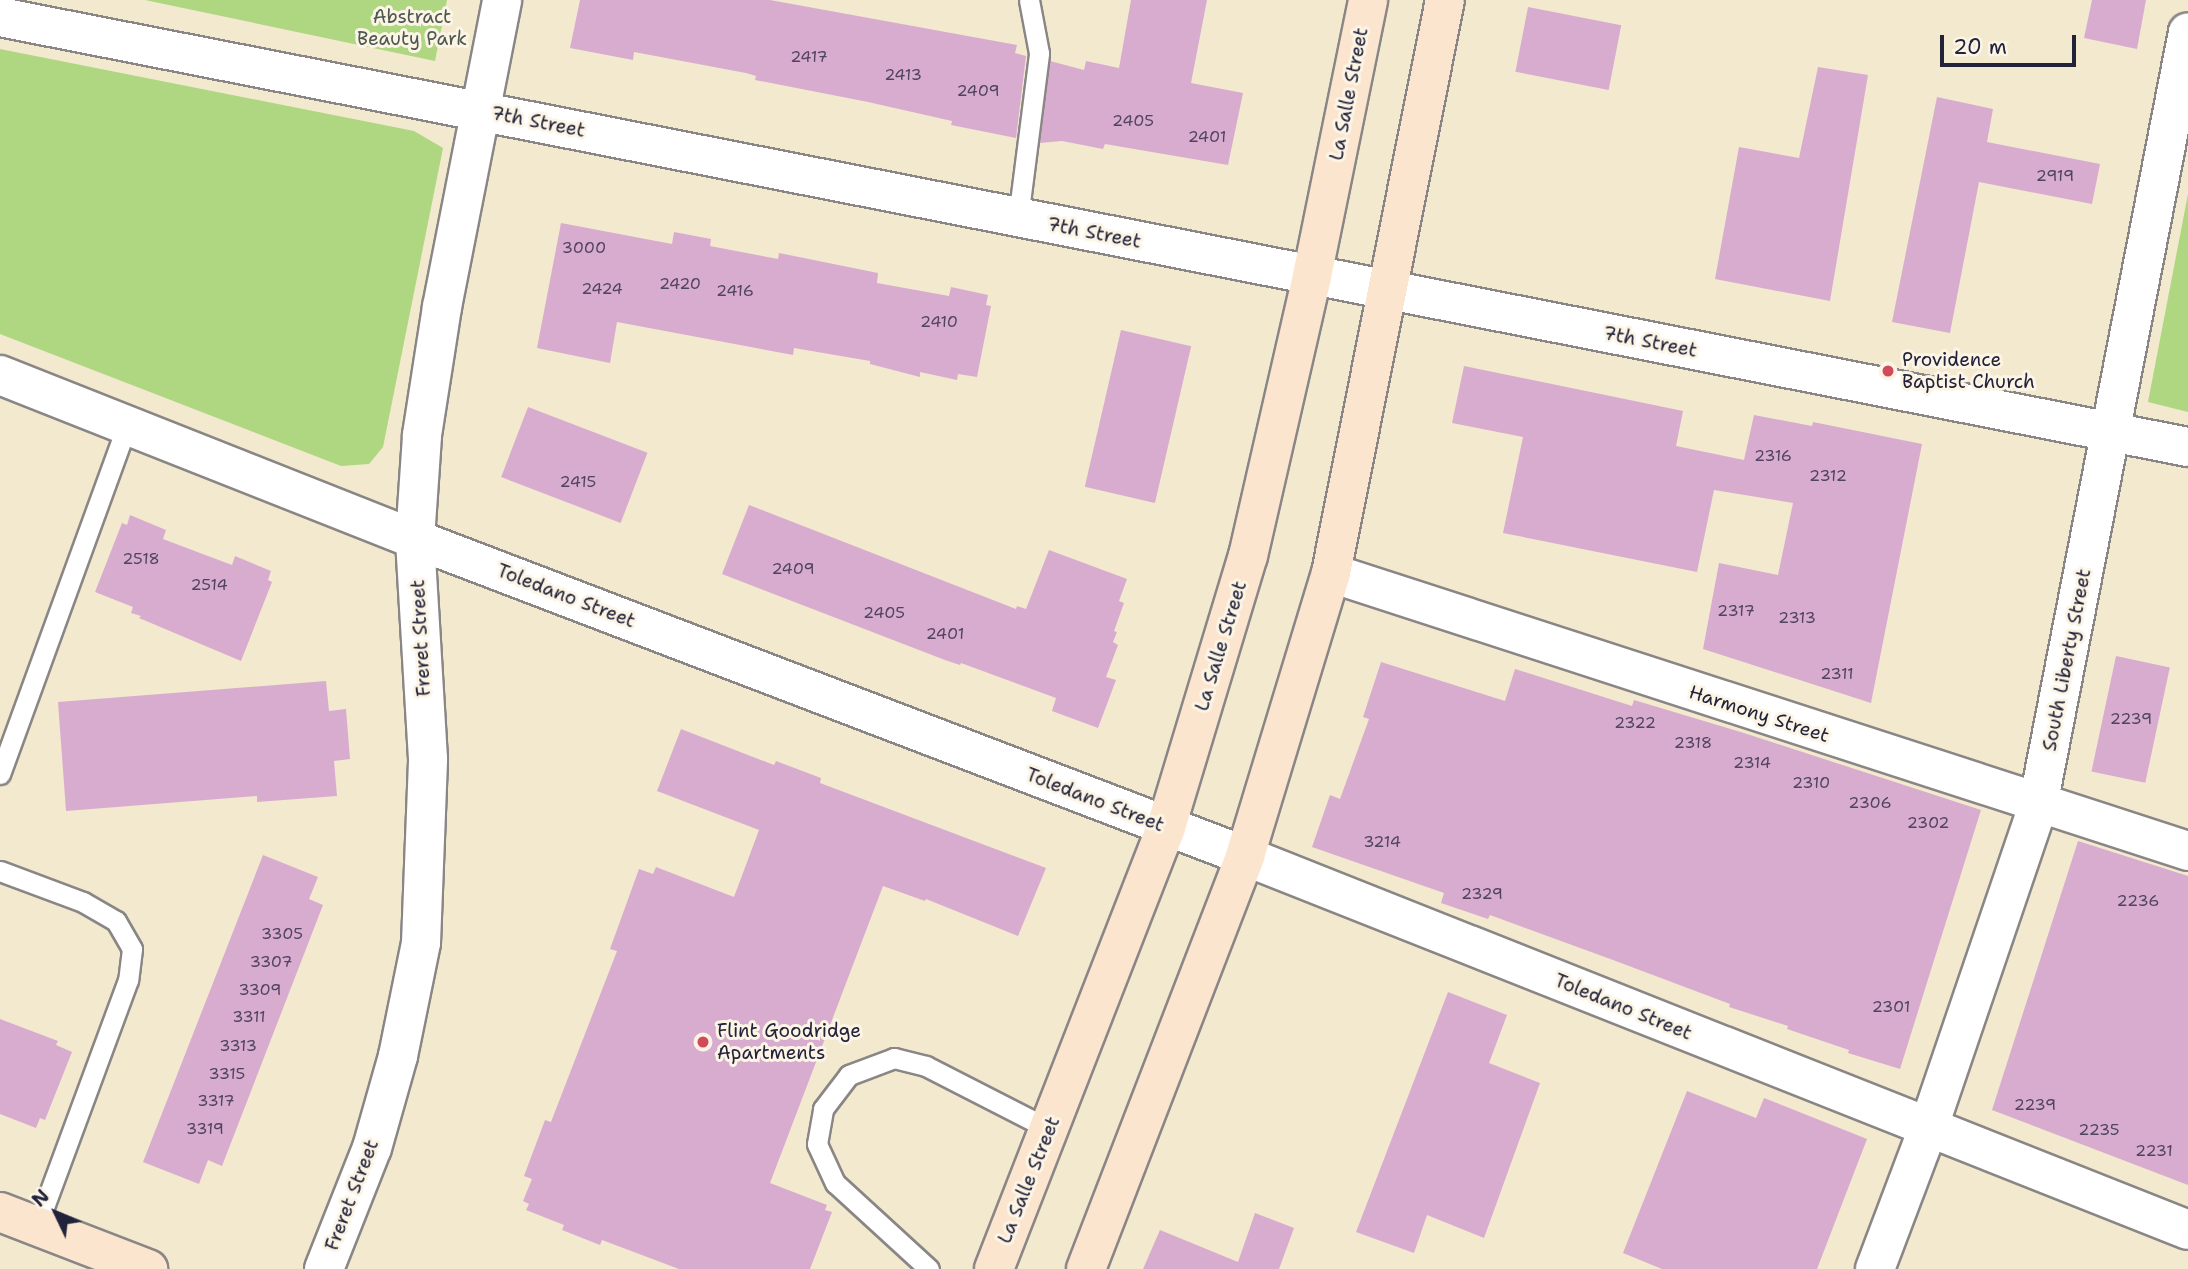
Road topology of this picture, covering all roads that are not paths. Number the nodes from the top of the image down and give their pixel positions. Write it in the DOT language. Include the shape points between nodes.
graph roads {
  1 [pos="502,0"];
  2 [pos="1029,0"];
  3 [pos="1368,0"];
  4 [pos="1445,0"];
  5 [pos="0,17"];
  6 [pos="2188,32"];
  7 [pos="480,111"];
  8 [pos="1018,218"];
  9 [pos="1312,276"];
  10 [pos="1386,291"];
  11 [pos="0,375"];
  12 [pos="128,426"];
  13 [pos="2112,432"];
  14 [pos="2188,447"];
  15 [pos="415,540"];
  16 [pos="1331,573"];
  17 [pos="0,774"];
  18 [pos="2038,805"];
  19 [pos="1167,827"];
  20 [pos="2188,851"];
  21 [pos="1245,856"];
  22 [pos="0,871"];
  23 [pos="1049,1129"];
  24 [pos="1928,1129"];
  25 [pos="0,1212"];
  26 [pos="37,1226"];
  27 [pos="2188,1230"];
  28 [pos="148,1269"];
  29 [pos="324,1269"];
  30 [pos="929,1269"];
  31 [pos="994,1269"];
  32 [pos="1086,1269"];
  33 [pos="1875,1269"];
  1 -- 7 [label="street, Freret Street"];
  2 -- 8 [label="lane" via="1039,53"];
  3 -- 9 [label="street, La Salle Street"];
  4 -- 10 [label="street"];
  5 -- 7 [label="street, 7th Street"];
  6 -- 13 [label="street, South Liberty Street"];
  7 -- 8 [label="street, 7th Street"];
  7 -- 15 [label="street, Freret Street" via="422,435"];
  8 -- 9 [label="street, 7th Street"];
  9 -- 10 [label="street, 7th Street"];
  9 -- 19 [label="street, La Salle Street" via="1248,556"];
  10 -- 13 [label="street, 7th Street"];
  10 -- 16 [label="street"];
  11 -- 12 [label="street, Toledano Street"];
  12 -- 15 [label="street, Toledano Street"];
  12 -- 17 [label="lane"];
  13 -- 14 [label="street, 7th Street"];
  13 -- 18 [label="street, South Liberty Street"];
  15 -- 19 [label="street, Toledano Street"];
  15 -- 29 [label="street, Freret Street" via="428,759 421,943 398,1056 372,1148"];
  16 -- 18 [label="street, Harmony Street"];
  16 -- 21 [label="street"];
  18 -- 20 [label="street, Harmony Street"];
  18 -- 24 [label="street, South Liberty Street"];
  19 -- 21 [label="street, Toledano Street"];
  19 -- 23 [label="street, La Salle Street"];
  21 -- 24 [label="street, Toledano Street"];
  21 -- 32 [label="street"];
  22 -- 26 [label="lane" via="83,902 116,921 132,949 128,980"];
  23 -- 30 [label="lane" via="926,1066 894,1058 849,1075 823,1109 817,1144 835,1183"];
  23 -- 31 [label="street, La Salle Street"];
  24 -- 27 [label="street, Toledano Street"];
  24 -- 33 [label="street, South Liberty Street"];
  25 -- 26 [label="street"];
  26 -- 28 [label="street"];
}
